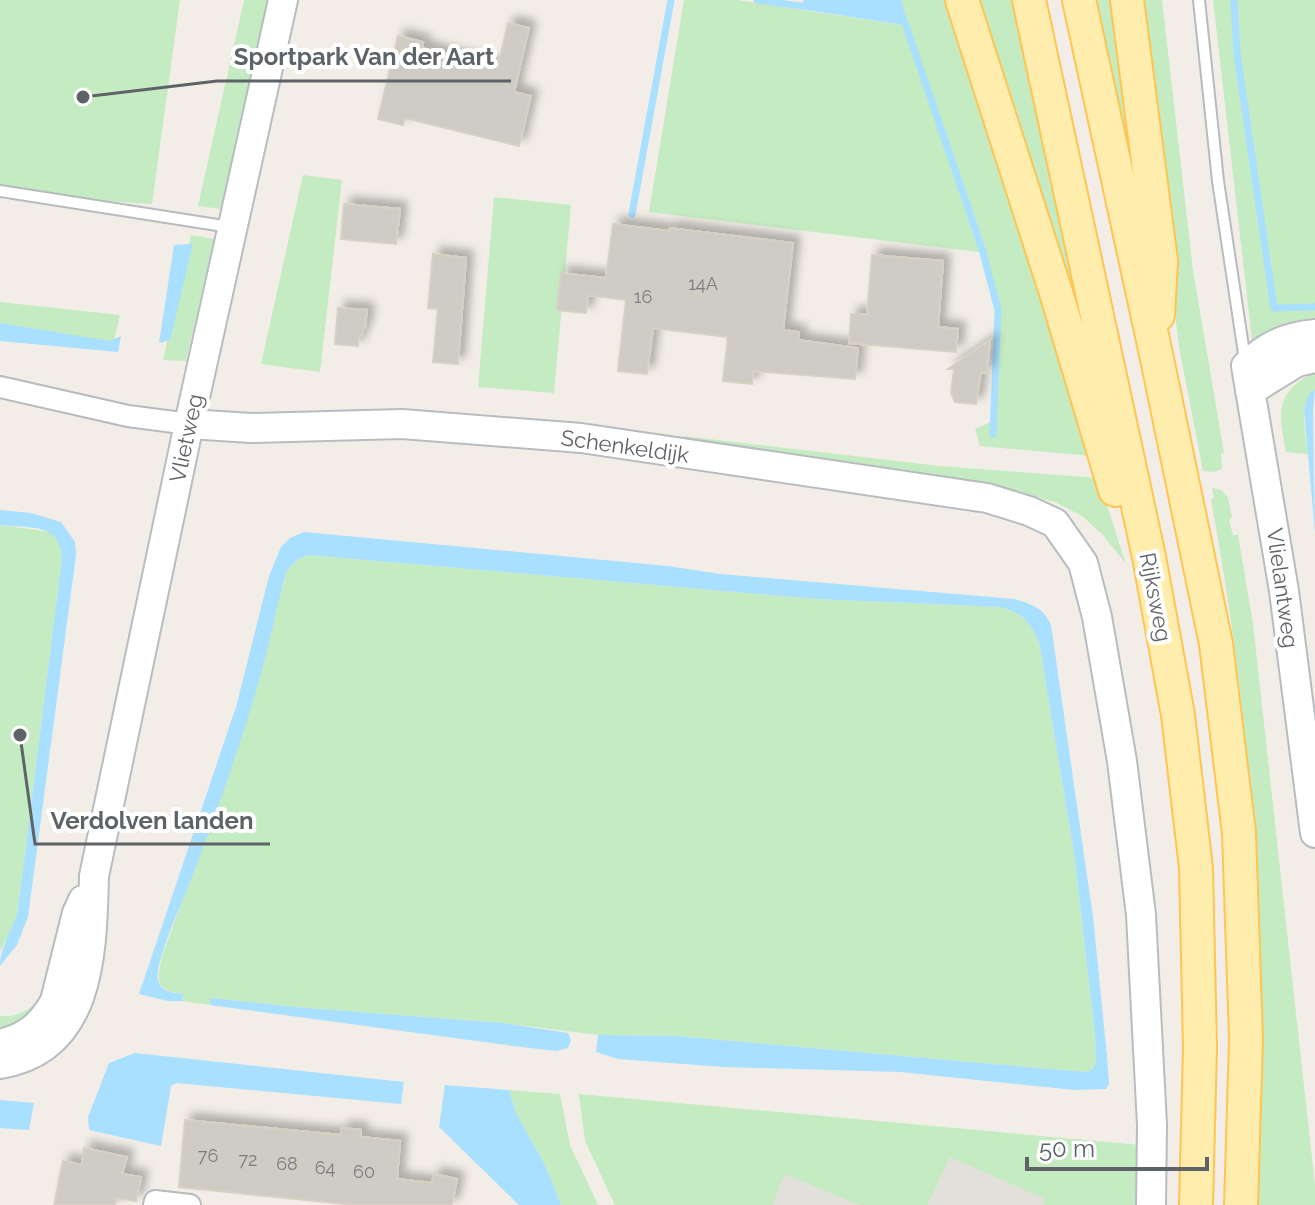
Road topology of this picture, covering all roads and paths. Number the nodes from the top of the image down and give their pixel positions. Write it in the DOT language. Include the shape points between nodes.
graph roads {
  1 [pos="283,0"];
  2 [pos="962,0"];
  3 [pos="1029,0"];
  4 [pos="1079,0"];
  5 [pos="1127,0"];
  6 [pos="1199,0"];
  7 [pos="0,191"];
  8 [pos="232,227"];
  9 [pos="1315,334"];
  10 [pos="1156,354"];
  11 [pos="1315,358"];
  12 [pos="1248,379"];
  13 [pos="0,387"];
  14 [pos="203,424"];
  15 [pos="1149,557"];
  16 [pos="1315,833"];
  17 [pos="66,1001"];
  18 [pos="0,1044"];
  19 [pos="0,1064"];
  20 [pos="154,1205"];
  21 [pos="190,1205"];
  22 [pos="1151,1205"];
  23 [pos="1196,1205"];
  24 [pos="1241,1205"];
  1 -- 8 [label="main road, Vlietweg"];
  2 -- 15 [label="main road" via="1113,486"];
  3 -- 15 [label="main road, Rijksweg"];
  4 -- 10 [label="main road"];
  5 -- 10 [label="main road" via="1161,261"];
  6 -- 12 [label="lane, Vlielantweg" via="1220,196"];
  7 -- 8 [label="lane"];
  8 -- 14 [label="main road, Vlietweg"];
  9 -- 12 [label="main road" via="1278,341 1257,355"];
  10 -- 24 [label="main road" via="1216,644 1239,833 1246,1039"];
  11 -- 12 [label="main road"];
  12 -- 16 [label="main road, Vlielantweg" via="1284,591"];
  13 -- 14 [label="street" via="128,416"];
  14 -- 17 [label="main road, Vlietweg" via="94,876 77,913"];
  14 -- 22 [label="main road, Schenkeldijk" via="402,424 581,438 987,498 1055,523 1083,563 1117,732 1141,915"];
  15 -- 23 [label="main road, Rijksweg" via="1178,715 1196,868"];
  17 -- 18 [label="main road" via="29,1035"];
  17 -- 19 [label="main road" via="69,1023 52,1042 30,1057"];
  20 -- 21 [label="street"];
}
